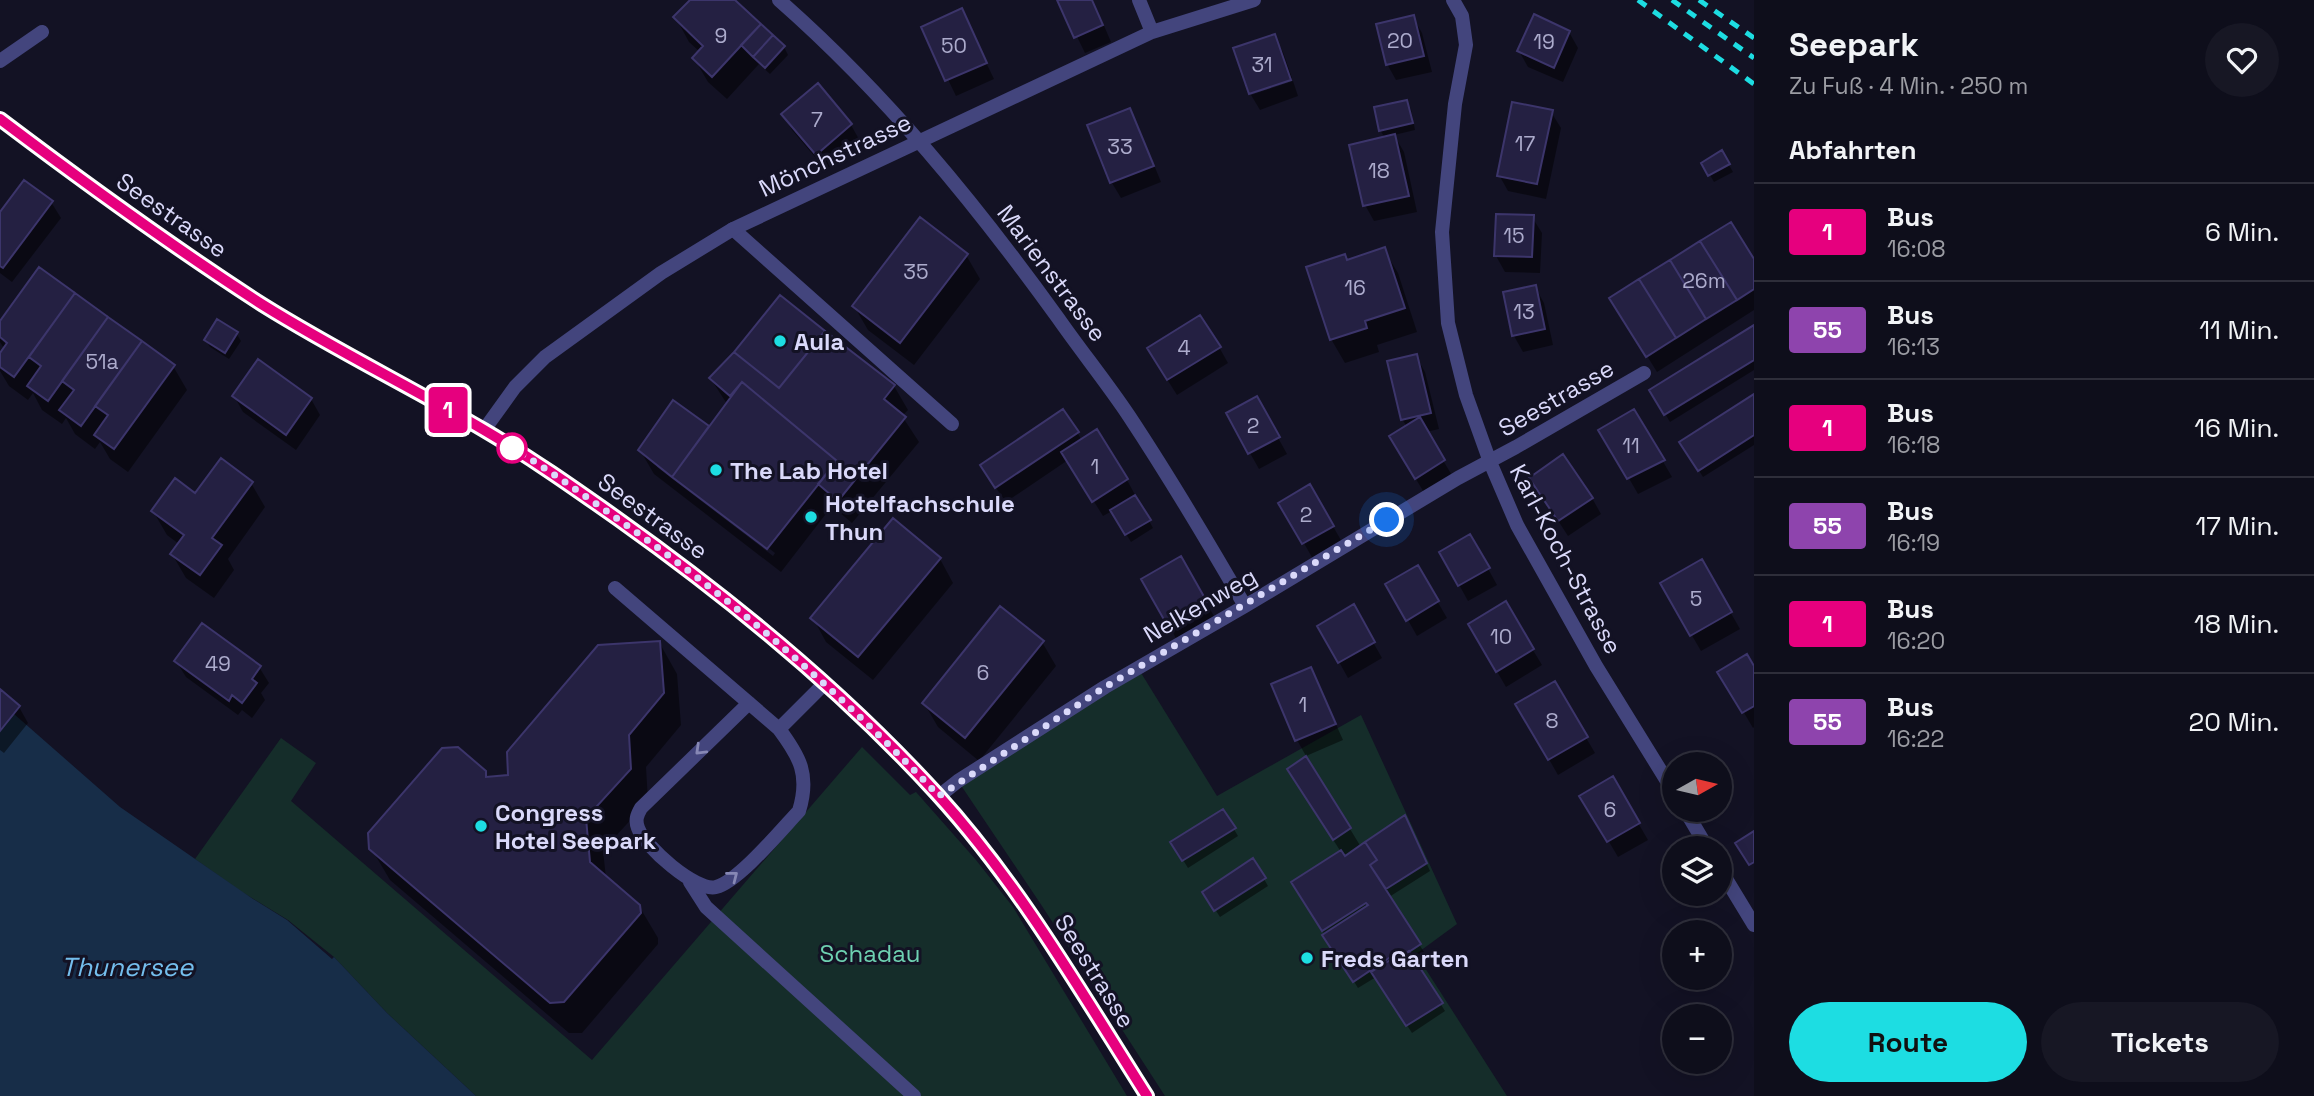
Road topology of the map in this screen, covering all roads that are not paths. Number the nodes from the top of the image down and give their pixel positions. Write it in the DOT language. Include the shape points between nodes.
graph roads {
  1 [pos="779,0"];
  2 [pos="1139,0"];
  3 [pos="1254,0"];
  4 [pos="1453,0"];
  5 [pos="42,32"];
  6 [pos="1152,32"];
  7 [pos="0,61"];
  8 [pos="0,119"];
  9 [pos="920,140"];
  10 [pos="733,229"];
  11 [pos="1644,373"];
  12 [pos="951,424"];
  13 [pos="484,430"];
  14 [pos="1490,462"];
  15 [pos="615,588"];
  16 [pos="1245,606"];
  17 [pos="825,683"];
  18 [pos="748,703"];
  19 [pos="779,729"];
  20 [pos="1662,772"];
  21 [pos="939,796"];
  22 [pos="688,880"];
  23 [pos="1732,889"];
  24 [pos="1754,925"];
  25 [pos="914,1096"];
  26 [pos="1147,1096"];
  1 -- 9 [label="street, Marienstrasse"];
  2 -- 6 [label="street"];
  3 -- 6 [label="street, Mönchstrasse"];
  4 -- 14 [label="street, Karl-Koch-Strasse" via="1462,16 1466,45 1444,192 1443,277 1460,373"];
  5 -- 7 [label="street"];
  6 -- 9 [label="street, Mönchstrasse"];
  8 -- 13 [label="street, Seestrasse" via="173,245 265,305"];
  9 -- 10 [label="street, Mönchstrasse"];
  9 -- 16 [label="street, Marienstrasse" via="1011,254 1128,415"];
  10 -- 12 [label="street"];
  10 -- 13 [label="street, Mönchstrasse" via="661,273 545,357 515,387"];
  11 -- 14 [label="street, Seestrasse"];
  13 -- 17 [label="street, Seestrasse" via="560,478 702,580"];
  14 -- 16 [label="street, Nelkenweg"];
  14 -- 20 [label="street, Karl-Koch-Strasse" via="1549,583"];
  15 -- 18 [label="street"];
  16 -- 21 [label="street, Nelkenweg" via="1105,687"];
  17 -- 19 [label="street"];
  17 -- 21 [label="street, Seestrasse"];
  18 -- 19 [label="street"];
  18 -- 22 [label="street, one-way" via="636,816 644,840"];
  22 -- 19 [label="street, one-way" via="715,888 732,880 799,811 802,771 797,752"];
  21 -- 26 [label="street, Seestrasse" via="1024,902"];
  22 -- 25 [label="street" via="706,907"];
  23 -- 24 [label="street"];
}
